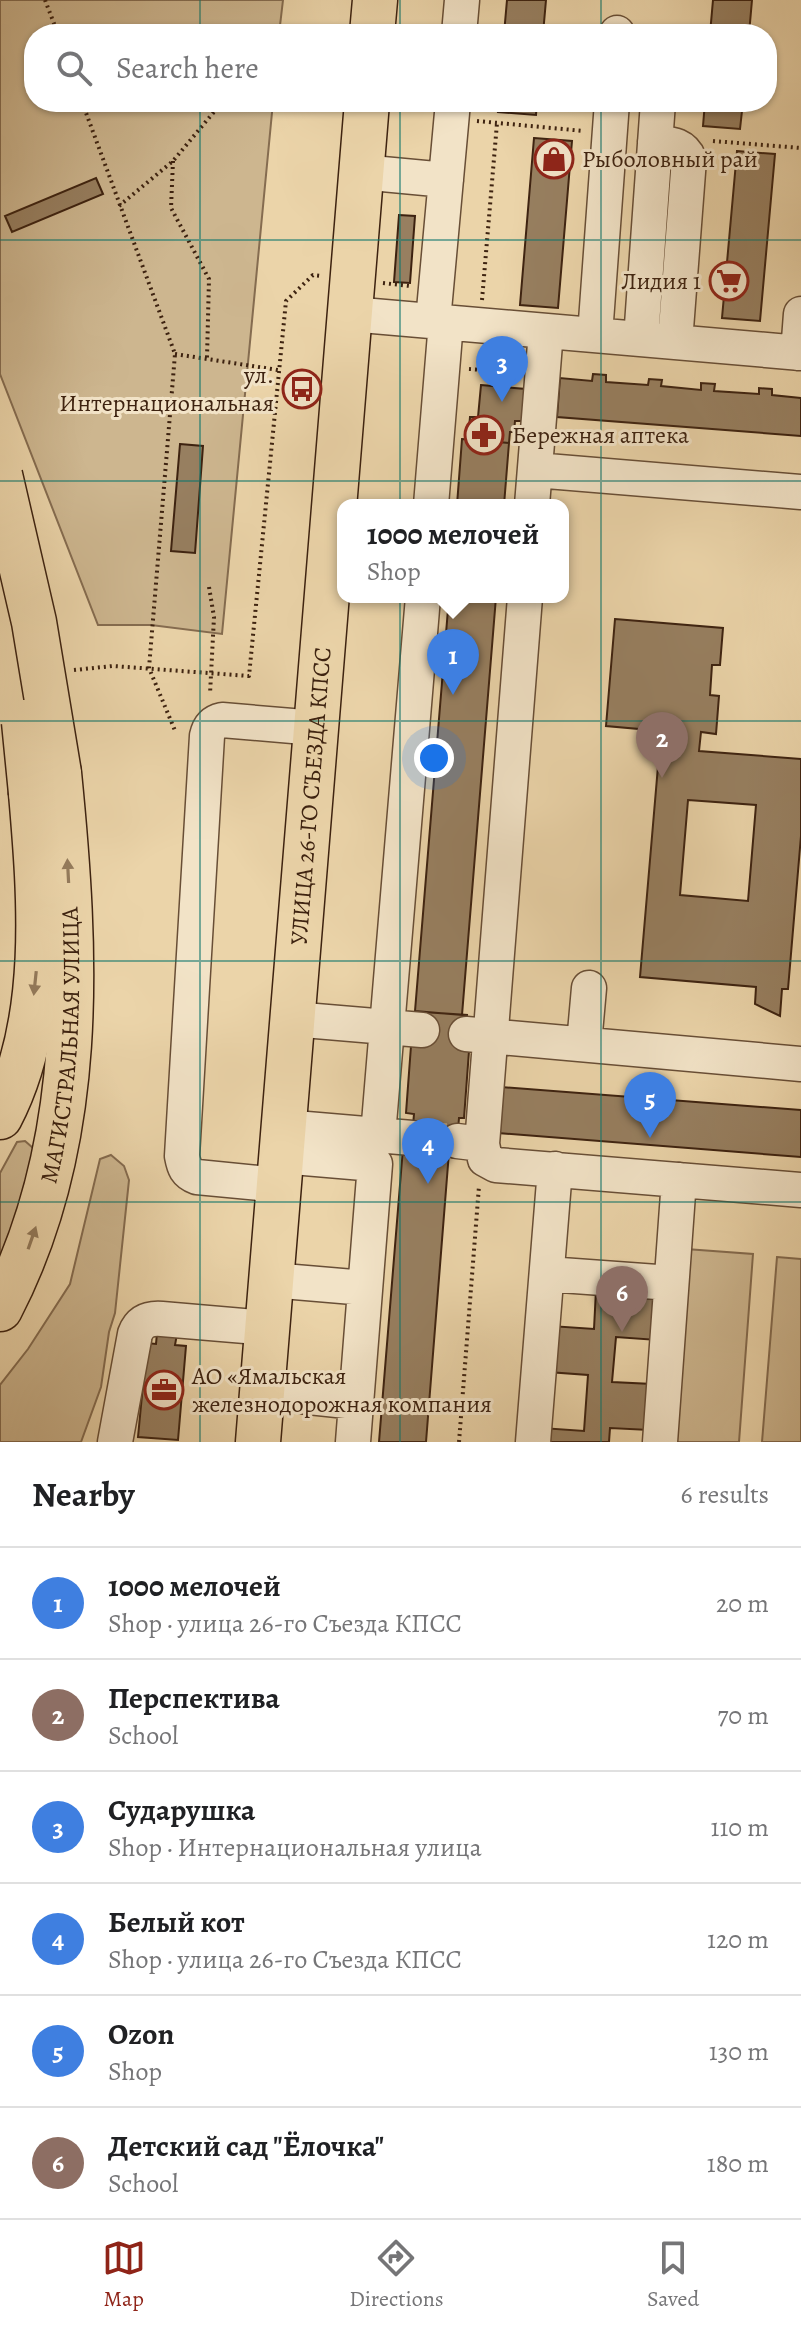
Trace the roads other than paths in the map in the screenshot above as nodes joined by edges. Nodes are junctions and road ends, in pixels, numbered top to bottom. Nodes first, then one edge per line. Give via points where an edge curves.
1 (375, 0) edge
2 (462, 0) edge
3 (373, 24) edge
4 (460, 24) edge
5 (366, 112) edge
6 (452, 112) edge
7 (657, 112) edge
8 (611, 117) edge
9 (655, 142) junction
10 (361, 172) junction
11 (446, 180) junction
12 (350, 314) junction
13 (801, 314) edge
14 (439, 322) junction
15 (546, 331) junction
16 (595, 335) junction
17 (641, 339) junction
18 (675, 342) junction
19 (800, 353) edge
20 (535, 470) junction
21 (0, 475) edge
22 (801, 492) edge
23 (431, 499) edge
24 (533, 499) edge
25 (0, 586) edge
26 (422, 603) edge
27 (524, 603) edge
28 (316, 728) junction
29 (45, 783) junction
30 (589, 988) dead end
31 (292, 1019) junction
32 (387, 1027) junction
33 (422, 1030) dead end
34 (478, 1035) junction
35 (584, 1044) junction
36 (801, 1064) edge
37 (0, 1117) edge
38 (378, 1135) junction
39 (412, 1138) tunnel mouth
40 (281, 1156) junction
41 (555, 1169) junction
42 (679, 1180) junction
43 (801, 1190) edge
44 (547, 1274) junction
45 (271, 1280) junction
46 (671, 1283) junction
47 (365, 1288) junction
48 (0, 1309) edge
49 (267, 1328) junction
50 (262, 1392) junction
51 (356, 1402) junction
52 (115, 1442) edge
53 (258, 1442) edge
54 (353, 1442) edge
55 (533, 1442) edge
56 (660, 1442) edge

1 - 3 main road
2 - 4 street
5 - 10 main road, УЛИЦА 26-ГО СЪЕЗДА КПСС
6 - 11 street
7 - 9 street
8 - 16 street
9 - 17 street
9 - 18 street via 678,145 689,159
10 - 11 street
10 - 12 main road, УЛИЦА 26-ГО СЪЕЗДА КПСС
11 - 14 street
12 - 14 street
12 - 28 main road, УЛИЦА 26-ГО СЪЕЗДА КПСС
13 - 19 street
14 - 15 street
14 - 23 street via 442,367
15 - 16 street
15 - 20 street
16 - 17 street
17 - 18 street
18 - 19 street
20 - 22 street
20 - 24 street
21 - 29 main road, bridge via 34,622
25 - 29 main road, bridge
26 - 32 street
27 - 34 street
28 - 31 main road, УЛИЦА 26-ГО СЪЕЗДА КПСС
28 - 40 street via 222,720 192,734 183,1166 197,1177
29 -> 37 main road, МАГИСТРАЛЬНАЯ УЛИЦА via 35,981 20,1065
48 -> 29 main road, МАГИСТРАЛЬНАЯ УЛИЦА via 32,1240 48,1188 67,1077 72,942
30 - 35 street
31 - 32 street
31 - 40 main road, УЛИЦА 26-ГО СЪЕЗДА КПСС
32 - 33 street
32 - 38 street
34 - 35 street
34 - 41 street via 470,1142 491,1163
35 - 36 street
38 - 39 street
38 - 40 street
40 - 45 main road, УЛИЦА 26-ГО СЪЕЗДА КПСС
40 - 47 street via 375,1164
41 - 42 street
41 - 44 street
42 - 43 street
42 - 46 street
44 - 46 street
44 - 55 street
45 - 47 street
45 - 49 main road, УЛИЦА 26-ГО СЪЕЗДА КПСС
46 - 56 street
47 - 51 street
49 - 50 main road, УЛИЦА 26-ГО СЪЕЗДА КПСС
49 - 52 street via 162,1319 138,1326
50 - 51 street
50 - 53 main road, УЛИЦА 26-ГО СЪЕЗДА КПСС
51 - 54 street

